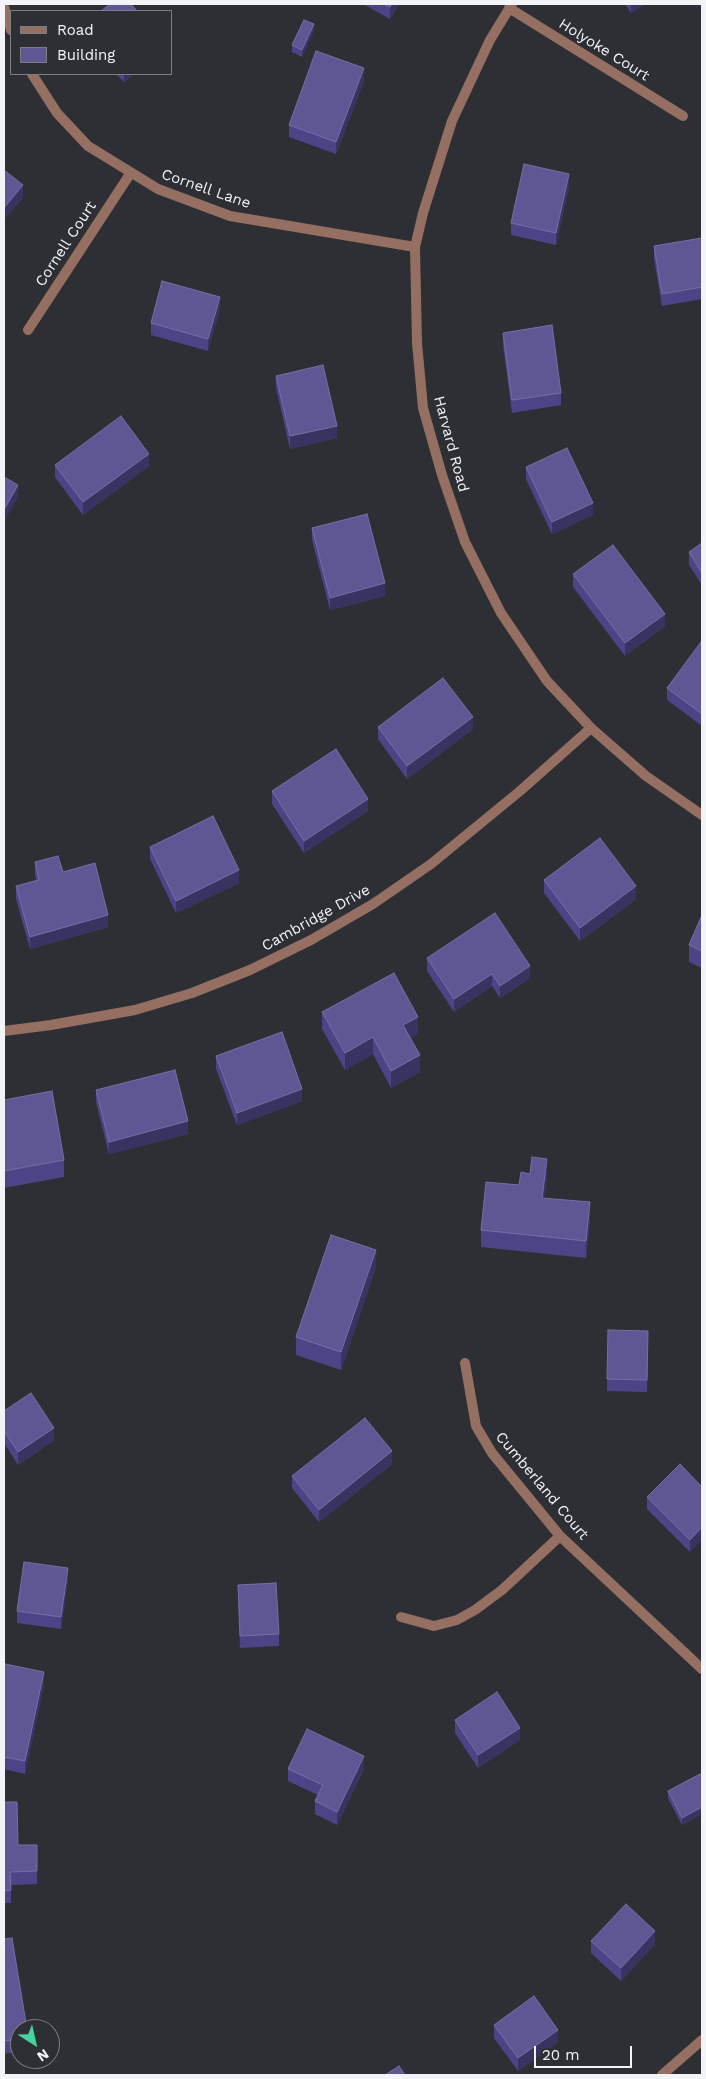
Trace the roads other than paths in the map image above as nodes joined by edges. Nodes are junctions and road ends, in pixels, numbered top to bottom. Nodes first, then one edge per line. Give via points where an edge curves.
1 (511, 6) edge
2 (4, 7) edge
3 (10, 27) edge
4 (33, 75) edge
5 (683, 116) dead end
6 (130, 174) junction
7 (416, 247) junction
8 (28, 330) dead end
9 (591, 728) junction
10 (702, 815) edge
11 (4, 1031) edge
12 (466, 1363) dead end
13 (560, 1536) junction
14 (401, 1617) dead end
15 (702, 1669) edge
16 (702, 2040) edge
17 (662, 2075) edge

1 - 5 street, Holyoke Court
1 - 7 street, Harvard Road via 490,40 452,122 423,213
2 - 3 street
4 - 6 street, Cornell Lane via 57,113 88,146
6 - 7 street, Cornell Lane via 158,189 230,216
6 - 8 street, Cornell Court
7 - 9 street, Harvard Road via 417,343 423,408 465,542 501,613 547,681
9 - 10 street, Harvard Road via 646,776
9 - 11 street, Cambridge Drive via 431,864 373,904 311,940 250,970 192,993 135,1010
12 - 13 street, Cumberland Court via 473,1415 480,1435
13 - 14 street via 502,1590 457,1620 434,1626
13 - 15 street, Cumberland Court
16 - 17 street

